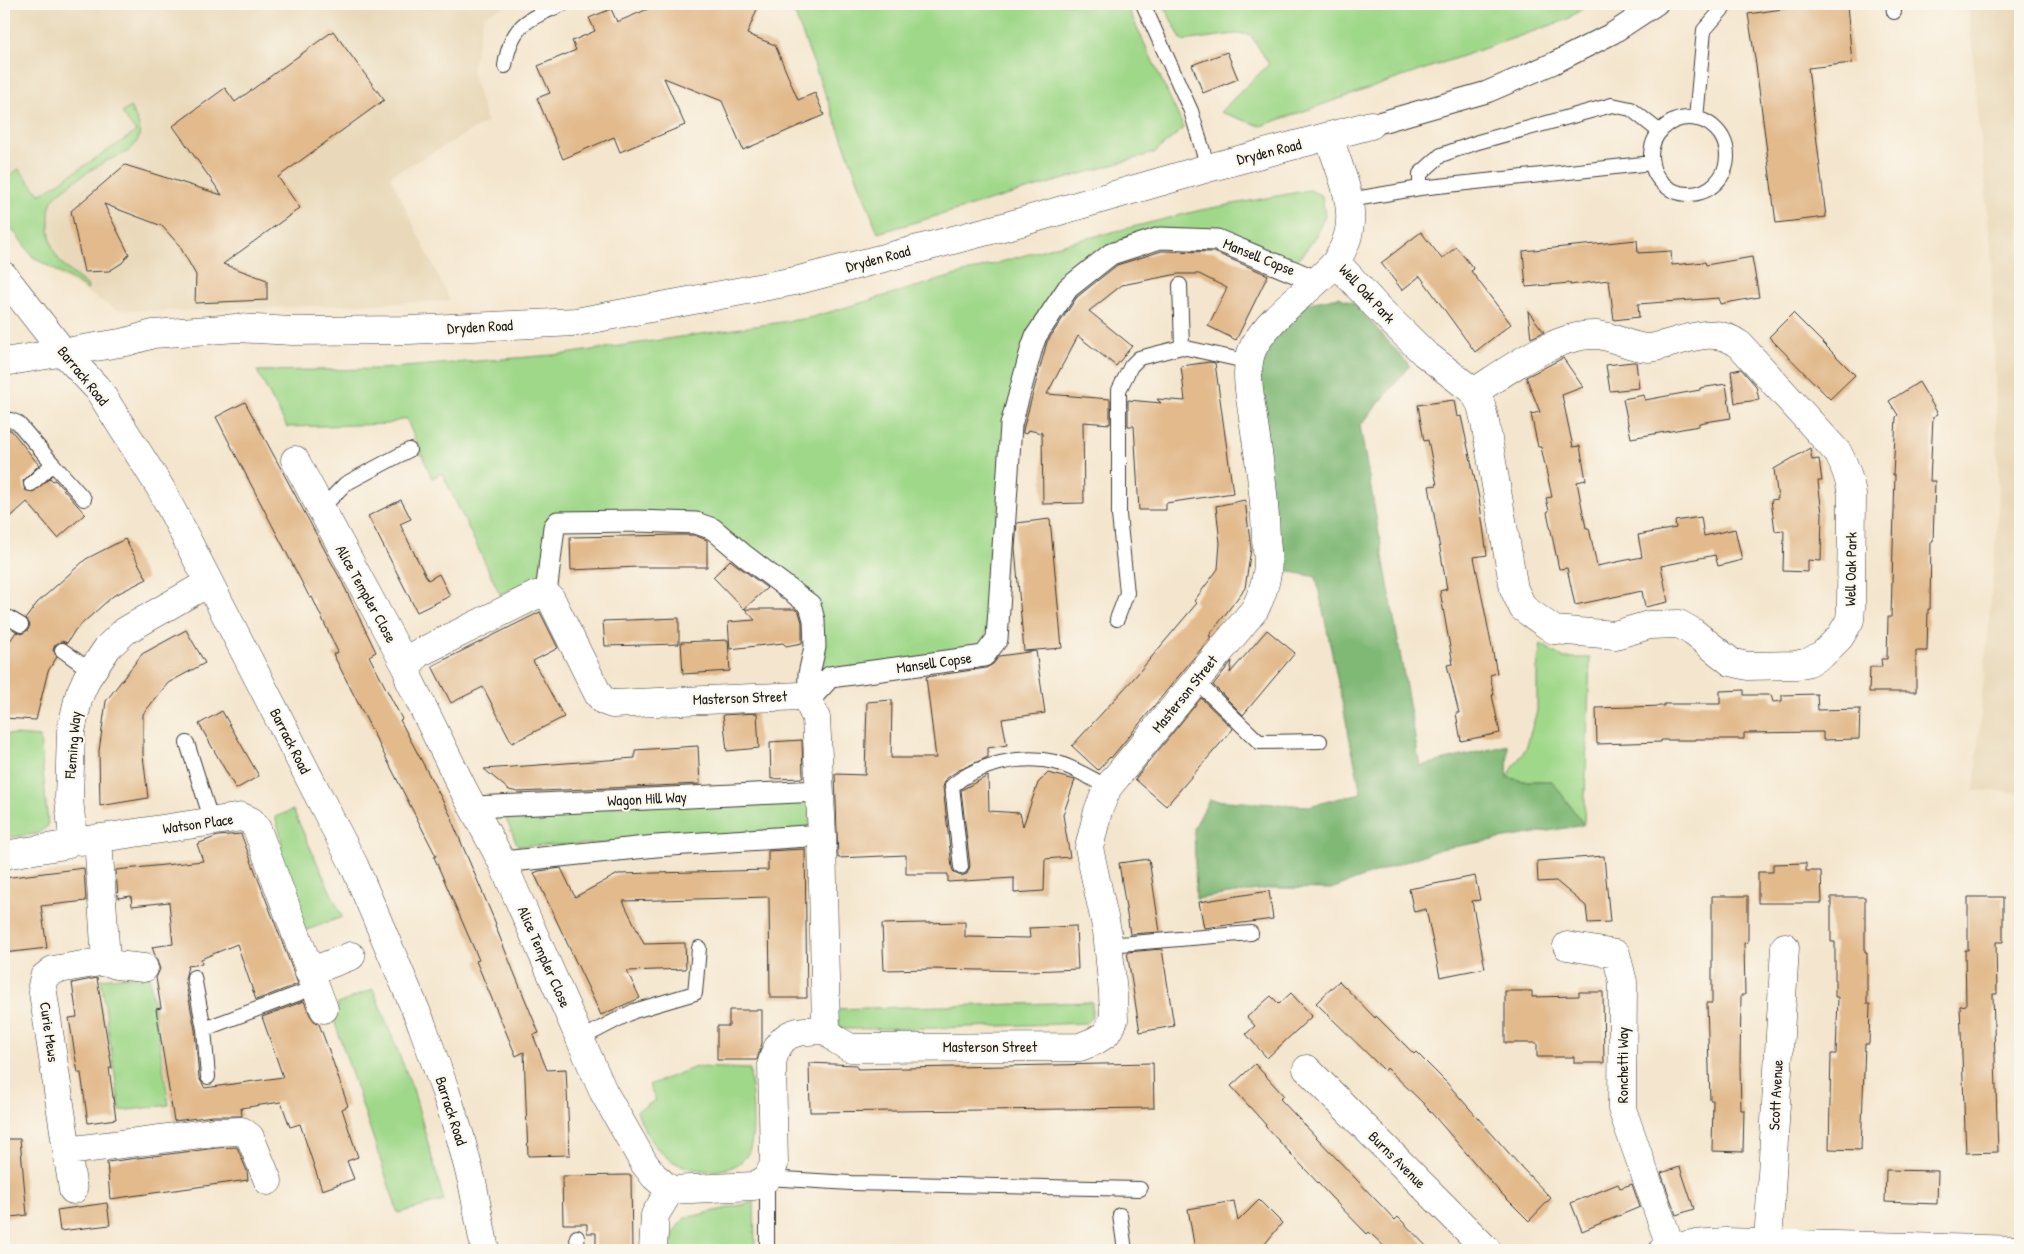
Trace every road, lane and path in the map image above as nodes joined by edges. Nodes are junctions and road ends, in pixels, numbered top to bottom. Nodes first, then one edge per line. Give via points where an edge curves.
1 (563, 4) edge
2 (1143, 4) edge
3 (1657, 4) edge
4 (1727, 4) edge
5 (506, 66) dead end
6 (1696, 119) junction
7 (1371, 125) joint
8 (1660, 132) junction
9 (1329, 137) junction
10 (1652, 163) junction
11 (1208, 168) junction
12 (1420, 188) junction
13 (1349, 200) junction
14 (1336, 262) junction
15 (4, 276) edge
16 (1316, 281) junction
17 (1180, 285) dead end
18 (1182, 347) junction
19 (64, 353) junction
20 (4, 362) edge
21 (1250, 362) junction
22 (1474, 392) junction
23 (4, 421) edge
24 (409, 450) dead end
25 (295, 460) dead end
26 (53, 464) junction
27 (31, 484) dead end
28 (84, 499) dead end
29 (321, 509) junction
30 (208, 583) junction
31 (546, 594) junction
32 (4, 615) edge
33 (1117, 618) dead end
34 (21, 625) dead end
35 (62, 650) dead end
36 (94, 667) junction
37 (407, 668) junction
38 (1196, 681) junction
39 (808, 701) junction
40 (1320, 742) dead end
41 (187, 743) dead end
42 (1108, 787) junction
43 (819, 791) junction
44 (475, 808) junction
45 (212, 822) junction
46 (822, 835) junction
47 (85, 838) junction
48 (4, 855) edge
49 (502, 862) junction
50 (961, 867) dead end
51 (1251, 934) dead end
52 (1108, 945) junction
53 (1567, 946) dead end
54 (1785, 946) dead end
55 (699, 948) dead end
56 (351, 956) dead end
57 (106, 960) junction
58 (144, 968) dead end
59 (194, 977) dead end
60 (317, 989) junction
61 (204, 1029) junction
62 (826, 1030) junction
63 (580, 1038) junction
64 (1307, 1069) dead end
65 (208, 1077) dead end
66 (66, 1151) junction
67 (767, 1178) junction
68 (268, 1181) dead end
69 (1140, 1189) dead end
70 (73, 1190) dead end
71 (670, 1190) junction
72 (1120, 1215) dead end
73 (1768, 1244) junction
74 (1667, 1249) edge
75 (485, 1250) edge
76 (653, 1250) edge
77 (767, 1250) edge
78 (1125, 1250) edge
79 (1487, 1250) edge
80 (2020, 1250) edge

1 - 5 lane via 536,16 516,30 508,48
2 - 11 lane via 1191,111
3 - 7 street, Dryden Road via 1613,33 1487,92
4 - 6 lane via 1704,30
6 - 8 lane via 1676,120
6 - 10 lane via 1712,126 1726,148 1727,162 1714,185 1703,192 1676,192 1664,186
7 - 9 street, Dryden Road
8 - 10 lane via 1651,152
8 - 12 lane via 1631,109 1612,105 1440,155 1420,174
9 - 11 street, Dryden Road
9 - 13 street, Well Oak Park
10 - 12 lane
11 - 19 street, Dryden Road via 1007,226 795,281 576,322 409,330 228,329 153,334
12 - 13 lane
13 - 14 street, Well Oak Park via 1346,243
14 - 16 street, Masterson Street
14 - 22 street, Well Oak Park via 1424,353
15 - 19 street, Barrack Road
16 - 21 street, Masterson Street via 1279,313 1254,348
16 - 39 street, Mansell Copse via 1217,240 1160,238 1110,254 1068,288 1036,336 1011,425 997,639 984,656 830,677
17 - 18 lane
18 - 21 lane
18 - 33 lane via 1140,358 1130,366 1119,390 1120,515 1128,593
19 - 20 street, Dryden Road
19 - 30 street, Barrack Road via 98,390 161,490
21 - 38 street, Masterson Street via 1249,385 1263,493 1268,571 1255,609
22 - 22 street, Well Oak Park via 1485,422 1514,589 1524,608 1538,620 1554,630 1615,635 1649,625 1678,624 1731,662 1747,666 1809,662 1824,654 1840,638 1850,620 1852,606 1852,495 1844,464 1838,453 1732,339 1710,334 1649,348 1598,335 1577,336 1554,344
23 - 26 lane via 18,423
24 - 29 lane via 345,484
25 - 29 street, Alice Templer Close
26 - 27 lane
26 - 28 lane
29 - 37 street, Alice Templer Close
30 - 36 street, Fleming Way via 125,631
30 - 75 street, Barrack Road via 354,865 422,1024 460,1136
31 - 37 street via 536,595 417,654
31 - 39 street, Masterson Street via 604,701 612,704 791,696 801,696
31 - 39 street via 554,527 558,522 696,523 713,529 810,605 815,647
32 - 34 lane
35 - 36 lane via 80,663
36 - 47 street, Fleming Way via 79,696 71,731 69,799
37 - 44 street, Alice Templer Close via 462,787
38 - 40 lane via 1259,742
38 - 42 street, Masterson Street
39 - 43 street, Masterson Street via 816,718
41 - 45 lane
42 - 50 lane via 1057,763 1036,758 994,765 961,778 952,786
42 - 52 street, Masterson Street via 1088,848
43 - 44 street, Wagon Hill Way
43 - 46 street, Masterson Street
44 - 49 street, Alice Templer Close
45 - 47 street, Watson Place
45 - 60 street, Watson Place via 242,817 257,829
46 - 49 street via 656,846
46 - 62 street, Masterson Street
47 - 48 street via 65,845
47 - 57 street
49 - 63 street, Alice Templer Close
51 - 52 lane
52 - 62 street, Masterson Street via 1114,1020 1106,1034 1080,1047 850,1048
53 - 74 street, Ronchetti Way via 1616,954 1623,982 1622,1109
54 - 73 street, Scott Avenue
55 - 63 lane via 695,993 634,1011
56 - 60 street
57 - 58 street, Curie Mews via 116,966
57 - 66 street, Curie Mews via 53,970 44,977 42,986
59 - 61 lane
60 - 61 lane
61 - 65 lane
62 - 67 street via 797,1031 781,1040 775,1051 772,1062 774,1165
63 - 71 street, Alice Templer Close via 603,1091 644,1163
64 - 79 street, Burns Avenue
66 - 68 street via 242,1131 250,1137
66 - 70 street, Curie Mews
67 - 69 lane via 851,1183
67 - 71 street via 754,1186
67 - 77 lane
71 - 76 street via 655,1215
72 - 78 lane
73 - 74 street via 1726,1242
73 - 80 street

